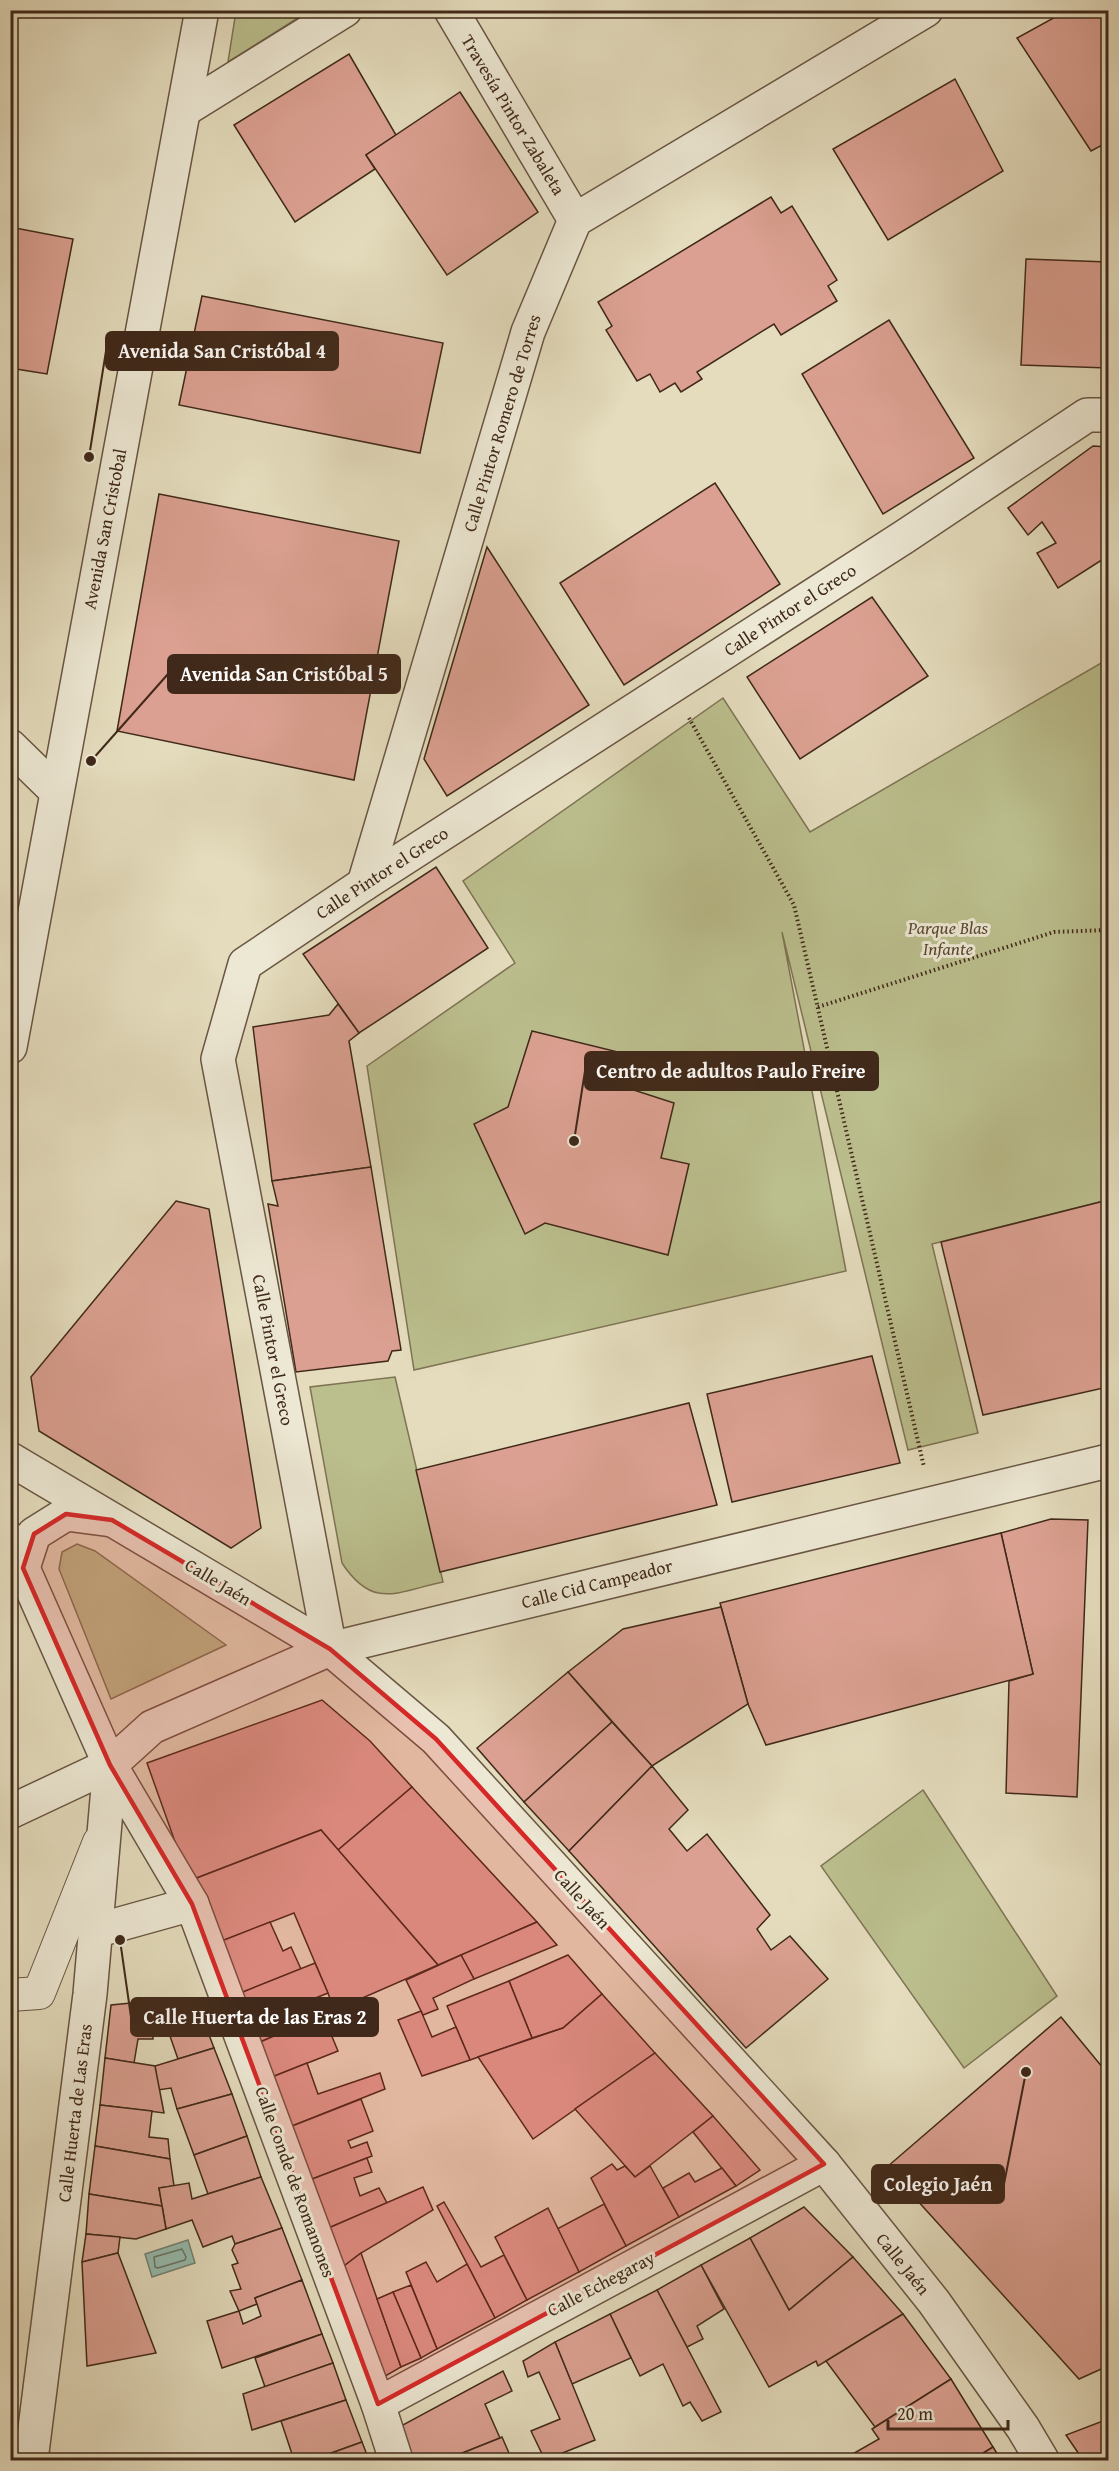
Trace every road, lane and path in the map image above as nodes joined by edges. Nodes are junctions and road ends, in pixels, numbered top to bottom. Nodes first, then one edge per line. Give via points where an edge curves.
1 (202, 10) edge
2 (345, 10) edge
3 (451, 10) edge
4 (926, 10) edge
5 (184, 110) junction
6 (575, 220) junction
7 (1108, 415) edge
8 (671, 687) junction
9 (10, 746) edge
10 (56, 791) junction
11 (364, 884) junction
12 (1108, 930) edge
13 (818, 1006) junction
14 (10, 1047) edge
15 (10, 1459) edge
16 (1108, 1461) edge
17 (930, 1504) junction
18 (112, 1520) junction
19 (17, 1554) edge
20 (330, 1649) junction
21 (110, 1765) junction
22 (10, 1812) edge
23 (104, 1829) junction
24 (192, 1904) junction
25 (95, 1931) junction
26 (10, 1995) edge
27 (824, 2164) junction
28 (378, 2404) junction
29 (31, 2460) edge
30 (396, 2460) edge
31 (1042, 2460) edge

1 - 5 street, Avenida San Cristobal
2 - 5 street
3 - 6 street, Travesía Pintor Zabaleta
4 - 6 street
5 - 10 street, Avenida San Cristobal
6 - 11 street, Calle Pintor Romero de Torres via 528,332
7 - 8 street, Calle Pintor el Greco via 1087,415
8 - 11 street, Calle Pintor el Greco
8 - 13 path via 794,905
9 - 10 street
10 - 14 street, Avenida San Cristobal
11 - 20 street, Calle Pintor el Greco via 245,964 218,1059
12 - 13 path via 1054,932
13 - 17 path
15 - 18 street, Calle Jaén
16 - 17 street, Calle Cid Campeador
17 - 20 street, Calle Cid Campeador
18 - 19 street via 66,1514 34,1534
18 - 20 street, Calle Jaén
19 - 21 street, Calle Huerta de Las Eras
20 - 21 street, Calle Cid Campeador via 152,1727
20 - 27 street, Calle Jaén via 436,1739
21 - 22 street
21 - 23 street, Calle Huerta de Las Eras
21 - 24 street, Calle Conde de Romanones
23 - 25 street, Calle Huerta de Las Eras
23 - 26 street via 39,1993
24 - 25 street
24 - 28 street, Calle Conde de Romanones
25 - 29 street, Calle Huerta de Las Eras
27 - 28 street, Calle Echegaray
27 - 31 street, Calle Jaén via 934,2302
28 - 30 street, Calle Conde de Romanones

